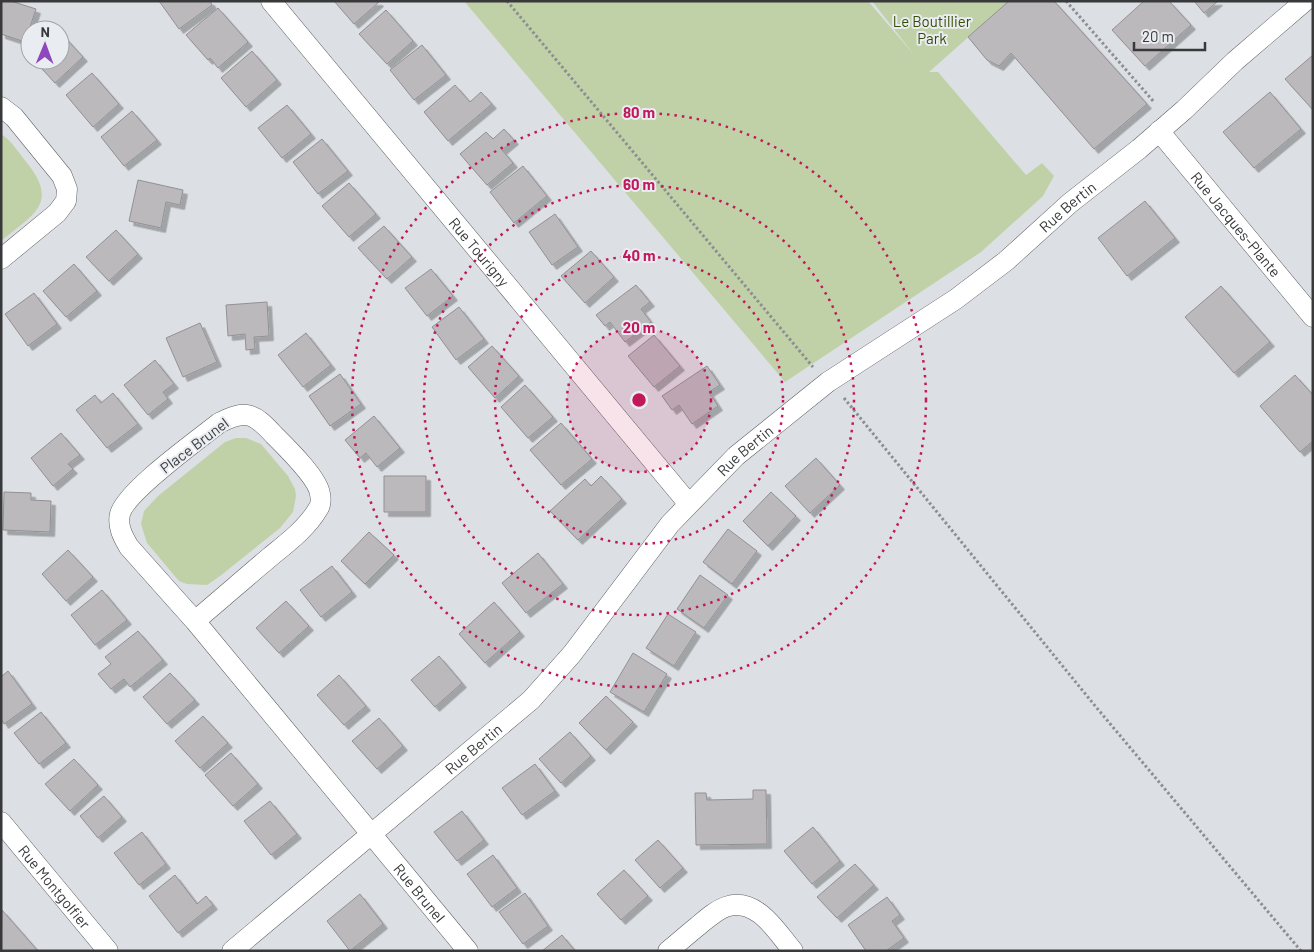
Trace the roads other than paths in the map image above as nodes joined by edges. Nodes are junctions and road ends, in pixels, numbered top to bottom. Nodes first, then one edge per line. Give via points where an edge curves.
1 (271, 1) edge
2 (1305, 1) edge
3 (1, 108) edge
4 (1160, 131) junction
5 (1, 259) edge
6 (1313, 316) edge
7 (688, 503) junction
8 (195, 621) junction
9 (1, 822) edge
10 (370, 834) junction
11 (108, 951) edge
12 (232, 951) edge
13 (468, 951) edge
14 (668, 951) edge
15 (793, 951) edge

1 - 7 street, Rue Tourigny
2 - 4 street, Rue Bertin
3 - 5 street via 14,117 62,176 67,189 66,201 57,213
4 - 6 street, Rue Jacques-Plante
4 - 7 street, Rue Bertin via 974,286 828,382 790,411 736,456
7 - 10 street, Rue Bertin via 556,674 531,700
8 - 8 street, Place Brunel via 286,543 320,507 320,492 305,468 267,427 246,414 232,416 219,423 137,489 120,513 122,536
8 - 10 street, Place Brunel
9 - 11 street, Rue Montgolfier
10 - 12 street, Rue Bertin
10 - 13 street, Rue Brunel
14 - 15 street via 715,912 734,905 760,913

